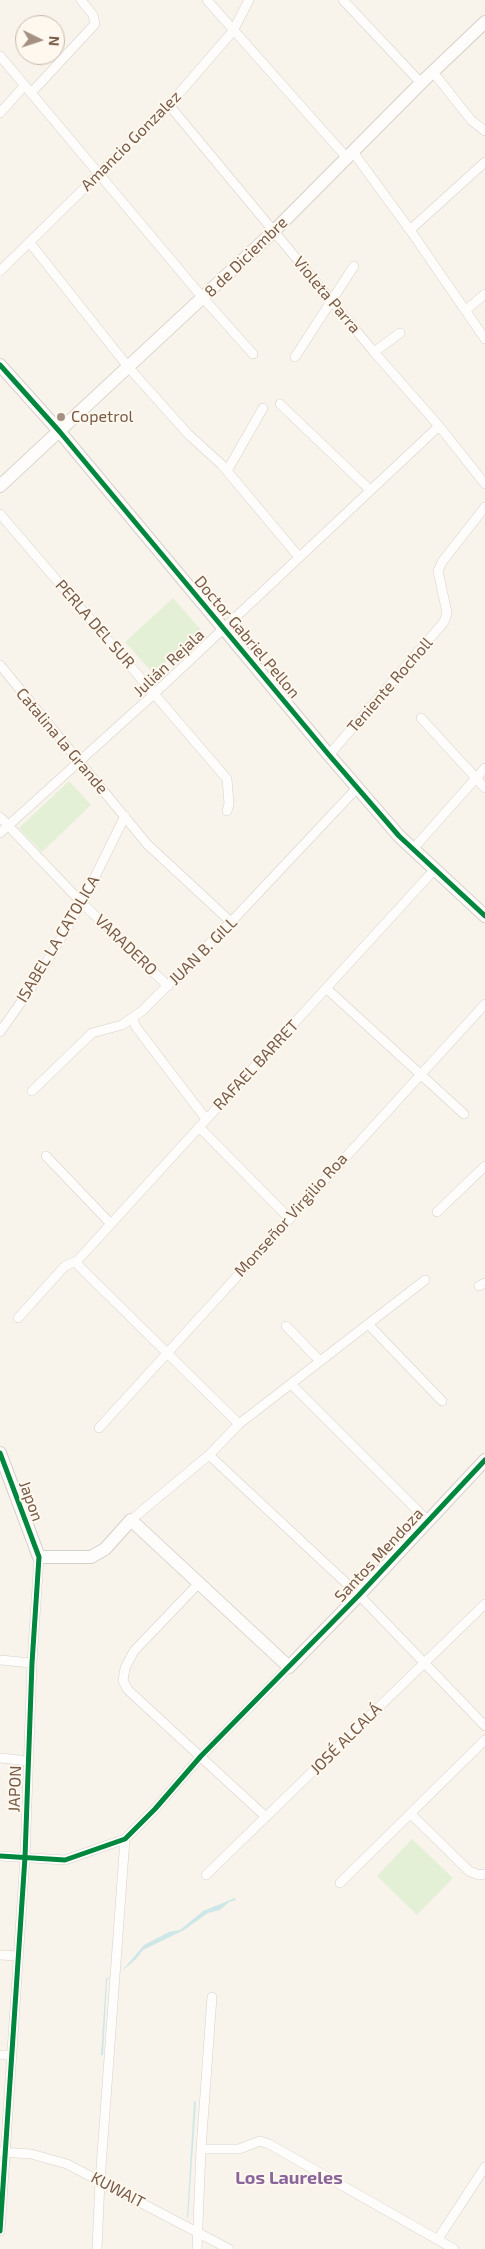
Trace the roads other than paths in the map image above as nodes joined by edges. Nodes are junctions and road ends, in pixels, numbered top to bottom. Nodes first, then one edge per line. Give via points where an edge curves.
1 (81, 0) edge
2 (207, 0) edge
3 (249, 0) edge
4 (343, 0) edge
5 (485, 22) edge
6 (233, 31) junction
7 (0, 56) edge
8 (433, 72) junction
9 (421, 83) junction
10 (24, 85) junction
11 (31, 93) junction
12 (169, 105) junction
13 (0, 113) edge
14 (485, 131) edge
15 (350, 155) junction
16 (485, 162) edge
17 (98, 173) junction
18 (410, 230) junction
19 (274, 232) junction
20 (30, 243) junction
21 (354, 266) dead end
22 (0, 271) edge
23 (485, 294) edge
24 (203, 298) junction
25 (331, 300) junction
26 (466, 310) junction
27 (400, 333) dead end
28 (485, 339) edge
29 (374, 352) junction
30 (253, 354) dead end
31 (294, 357) dead end
32 (0, 365) edge
33 (129, 368) junction
34 (280, 404) dead end
35 (264, 408) dead end
36 (439, 426) junction
37 (60, 432) junction
38 (226, 471) junction
39 (485, 484) edge
40 (0, 486) edge
41 (370, 490) junction
42 (485, 507) edge
43 (0, 514) edge
44 (298, 557) junction
45 (224, 629) junction
46 (0, 665) edge
47 (155, 693) junction
48 (421, 718) dead end
49 (329, 755) junction
50 (79, 762) junction
51 (485, 768) edge
52 (475, 778) junction
53 (357, 788) junction
54 (485, 788) edge
55 (226, 811) dead end
56 (125, 816) junction
57 (0, 817) edge
58 (8, 826) junction
59 (0, 833) edge
60 (413, 849) junction
61 (435, 869) junction
62 (82, 904) junction
63 (485, 916) edge
64 (231, 922) junction
65 (168, 986) junction
66 (327, 989) junction
67 (485, 1004) edge
68 (132, 1018) junction
69 (0, 1032) edge
70 (419, 1074) junction
71 (32, 1090) dead end
72 (464, 1114) dead end
73 (206, 1119) junction
74 (198, 1127) junction
75 (46, 1156) dead end
76 (485, 1166) edge
77 (437, 1212) dead end
78 (289, 1218) junction
79 (111, 1224) junction
80 (77, 1261) junction
81 (426, 1280) dead end
82 (18, 1318) dead end
83 (368, 1324) junction
84 (286, 1326) dead end
85 (167, 1351) junction
86 (320, 1361) junction
87 (291, 1384) junction
88 (442, 1400) dead end
89 (239, 1424) junction
90 (98, 1428) dead end
91 (209, 1455) junction
92 (0, 1456) edge
93 (485, 1460) edge
94 (131, 1520) junction
95 (428, 1522) junction
96 (39, 1558) junction
97 (199, 1583) junction
98 (359, 1595) junction
99 (485, 1604) edge
100 (0, 1660) edge
101 (425, 1662) junction
102 (32, 1663) junction
103 (289, 1667) junction
104 (485, 1726) edge
105 (485, 1740) edge
106 (201, 1756) junction
107 (0, 1758) edge
108 (29, 1760) junction
109 (411, 1814) junction
110 (266, 1817) junction
111 (125, 1839) junction
112 (0, 1856) edge
113 (25, 1857) junction
114 (485, 1874) edge
115 (206, 1875) dead end
116 (340, 1883) dead end
117 (0, 1955) edge
118 (18, 1956) junction
119 (212, 1997) dead end
120 (0, 2055) edge
121 (12, 2055) junction
122 (201, 2149) junction
123 (3, 2152) edge
124 (485, 2168) edge
125 (100, 2181) junction
126 (0, 2232) edge
127 (198, 2232) junction
128 (438, 2239) junction
129 (97, 2249) edge
130 (197, 2249) edge
131 (230, 2249) edge
132 (454, 2249) edge

1 - 11 street via 93,15 95,24
2 - 6 street
3 - 6 street, Amancio Gonzalez
4 - 9 street
5 - 8 street, 8 de Diciembre
6 - 12 street, Amancio Gonzalez
6 - 15 street
7 - 10 street
8 - 9 street, 8 de Diciembre
8 - 14 street via 471,120
9 - 15 street, 8 de Diciembre
10 - 11 street
10 - 13 street
11 - 17 street
12 - 17 street, Amancio Gonzalez
12 - 19 street, Violeta Parra
15 - 18 street
15 - 19 street, 8 de Diciembre
16 - 18 street
17 - 20 street, Amancio Gonzalez
17 - 24 street
18 - 26 street
19 - 24 street, 8 de Diciembre
19 - 25 street, Violeta Parra
20 - 22 street, Amancio Gonzalez
20 - 33 street
21 - 25 street
23 - 26 street
24 - 30 street
24 - 33 street, 8 de Diciembre
25 - 29 street, Violeta Parra
25 - 31 street
26 - 28 street
27 - 29 street
29 - 36 street, Violeta Parra
32 - 37 street, Doctor Gabriel Pellon
33 - 37 street, 8 de Diciembre
33 - 38 street
34 - 41 street
35 - 38 street
36 - 39 street, Violeta Parra
36 - 41 street, Julián Rejala
37 - 40 street, 8 de Diciembre
37 - 45 street, Doctor Gabriel Pellon
38 - 44 street
41 - 44 street, Julián Rejala
42 - 49 street, Teniente Rocholl via 438,571 448,613 444,622
43 - 47 street, PERLA DEL SUR
44 - 45 street, Julián Rejala
45 - 47 street, Julián Rejala
45 - 49 street, Doctor Gabriel Pellon
46 - 50 street, Catalina la Grande
47 - 50 street, Julián Rejala
47 - 55 street, PERLA DEL SUR via 227,779 229,804
48 - 52 street
49 - 53 street, Doctor Gabriel Pellon
50 - 56 street, Catalina la Grande
50 - 58 street, Julián Rejala
51 - 52 street
52 - 54 street
52 - 60 street
53 - 60 street, Doctor Gabriel Pellon
53 - 64 street, JUAN B. GILL
56 - 62 street, ISABEL LA CATOLICA
56 - 64 street, Catalina la Grande via 159,856
57 - 58 street, VARADERO
58 - 59 street, Julián Rejala
58 - 62 street, VARADERO
60 - 61 street, Doctor Gabriel Pellon
61 - 63 street, Doctor Gabriel Pellon
61 - 66 street, RAFAEL BARRET
62 - 65 street, VARADERO
62 - 69 street, ISABEL LA CATOLICA
64 - 65 street, JUAN B. GILL
65 - 68 street, JUAN B. GILL
66 - 70 street
66 - 73 street, RAFAEL BARRET
67 - 70 street, Monseñor Virgilio Roa
68 - 71 street, JUAN B. GILL via 122,1025 92,1033
68 - 73 street
70 - 72 street
70 - 78 street, Monseñor Virgilio Roa
73 - 74 street, RAFAEL BARRET
74 - 78 street
74 - 79 street, RAFAEL BARRET
75 - 79 street
76 - 77 street
78 - 85 street, Monseñor Virgilio Roa
79 - 80 street, RAFAEL BARRET
80 - 82 street, RAFAEL BARRET via 65,1266
80 - 85 street
81 - 83 street
83 - 86 street
83 - 88 street
84 - 86 street
85 - 89 street
85 - 90 street, Monseñor Virgilio Roa
86 - 87 street
87 - 89 street
87 - 95 street
89 - 91 street
91 - 94 street
91 - 98 street
92 - 96 street, Japon
93 - 95 street, Santos Mendoza
94 - 96 street via 105,1549 91,1557
94 - 97 street
95 - 98 street, Santos Mendoza
96 - 102 street, JAPON
97 - 103 street
97 - 106 street via 134,1652 125,1668 123,1681 128,1690
98 - 101 street
98 - 103 street, Santos Mendoza
99 - 101 street, JOSÉ ALCALÁ
100 - 102 street
101 - 104 street
101 - 110 street, JOSÉ ALCALÁ
102 - 108 street, JAPON
103 - 106 street
105 - 109 street
106 - 110 street
106 - 111 street
107 - 108 street
108 - 113 street, JAPON
109 - 114 street via 469,1871
109 - 116 street
110 - 115 street, JOSÉ ALCALÁ
111 - 113 street via 65,1860
111 - 125 street
112 - 113 street
113 - 118 street, JAPON
117 - 118 street
118 - 121 street, JAPON
119 - 122 street
120 - 121 street
121 - 123 street, JAPON
122 - 127 street
122 - 128 street via 239,2149 260,2141 269,2144
123 - 125 street, KUWAIT via 55,2159
123 - 126 street, JAPON
124 - 128 street
125 - 127 street, KUWAIT
125 - 129 street
127 - 130 street
127 - 131 street, KUWAIT
128 - 132 street

